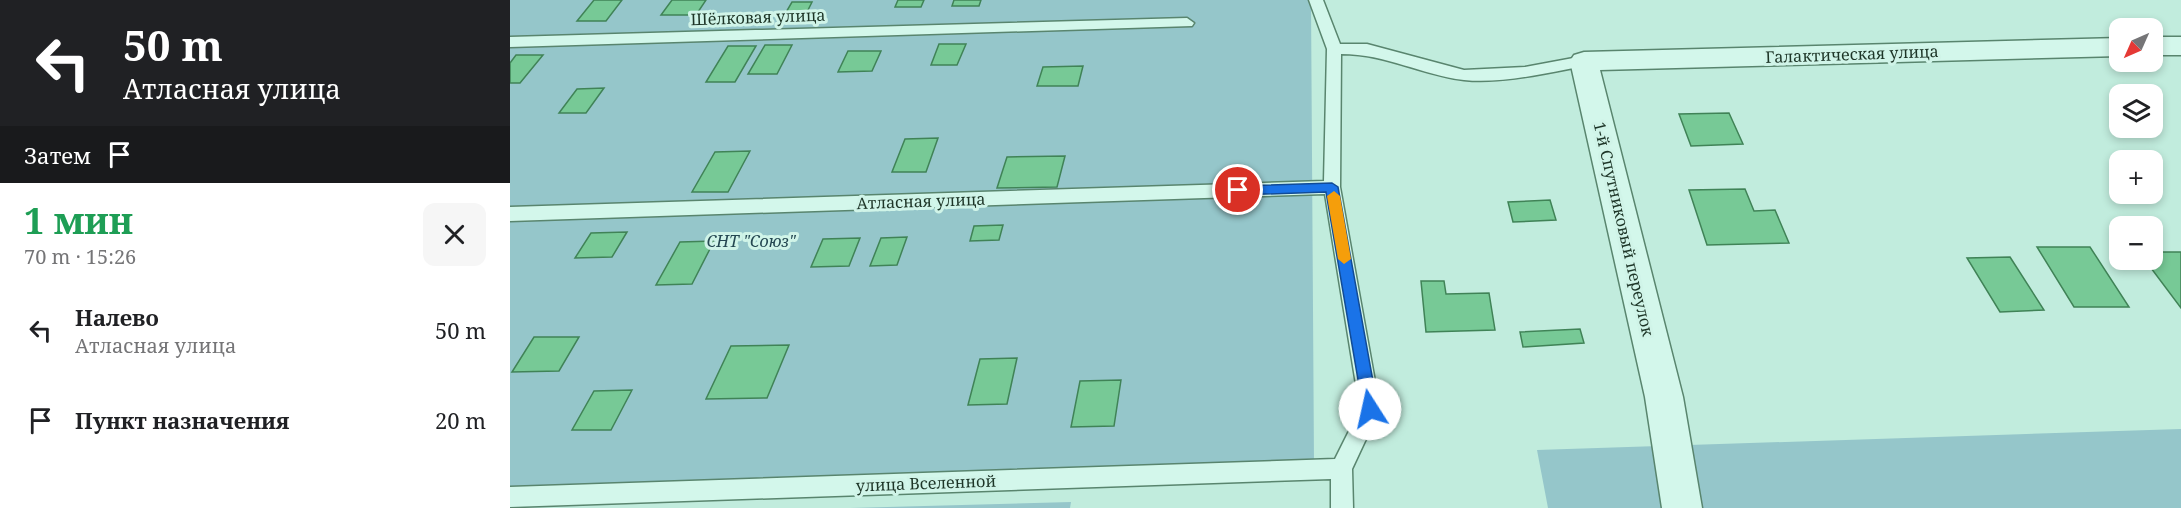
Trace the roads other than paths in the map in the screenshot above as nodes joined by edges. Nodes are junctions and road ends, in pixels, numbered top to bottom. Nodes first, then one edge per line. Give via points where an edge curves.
1 (1316, 0) edge
2 (1187, 22) dead end
3 (510, 42) edge
4 (2181, 45) edge
5 (2163, 46) edge
6 (2109, 47) edge
7 (1334, 49) junction
8 (1584, 61) junction
9 (1332, 187) junction
10 (510, 214) edge
11 (1341, 469) junction
12 (510, 497) edge
13 (1342, 508) edge
14 (1682, 508) edge

1 - 7 lane
2 - 3 lane, Шёлковая улица
4 - 5 street
6 - 8 street, Галактическая улица
7 - 8 lane via 1367,49 1464,75 1525,72
7 - 9 lane
8 - 14 street, 1-й Спутниковый переулок via 1664,397
9 - 10 lane, Атласная улица
9 - 11 lane via 1370,409
11 - 12 lane, улица Вселенной
11 - 13 lane

